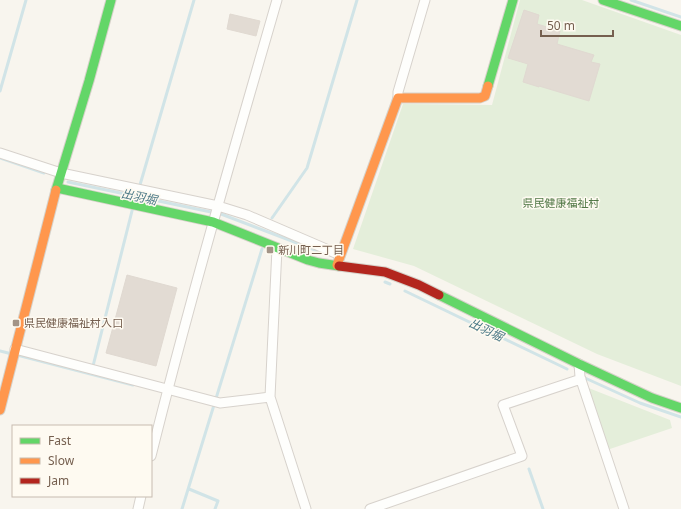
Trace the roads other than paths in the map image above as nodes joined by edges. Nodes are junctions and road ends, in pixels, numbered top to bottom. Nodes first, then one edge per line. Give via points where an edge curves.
1 (111, 0) edge
2 (277, 0) edge
3 (425, 0) edge
4 (514, 0) edge
5 (603, 0) edge
6 (636, 0) edge
7 (632, 10) junction
8 (681, 26) edge
9 (398, 98) junction
10 (0, 153) edge
11 (61, 173) junction
12 (57, 188) junction
13 (218, 206) junction
14 (213, 222) junction
15 (277, 248) junction
16 (340, 255) junction
17 (337, 265) junction
18 (16, 349) junction
19 (579, 364) junction
20 (581, 379) junction
21 (168, 390) junction
22 (270, 397) junction
23 (681, 408) edge
24 (0, 410) edge
25 (152, 452) edge
26 (141, 497) edge
27 (138, 509) edge
28 (306, 509) edge
29 (370, 509) edge
30 (624, 509) edge

1 - 11 street
2 - 13 street
3 - 9 street
4 - 9 street via 485,96
5 - 7 street
6 - 7 street
7 - 8 street
9 - 16 street
10 - 11 street
11 - 12 street
11 - 13 street
12 - 14 street
12 - 18 street
13 - 14 street
13 - 16 street via 247,215
14 - 15 street
14 - 21 street
15 - 17 street via 308,260
15 - 22 street
16 - 17 street
17 - 19 street via 386,272 419,285
18 - 21 street
18 - 24 street
19 - 20 street
19 - 23 street via 652,398
20 - 29 street via 504,405 522,456
20 - 30 street
21 - 22 street via 220,403
21 - 25 street
22 - 28 street
26 - 27 street

